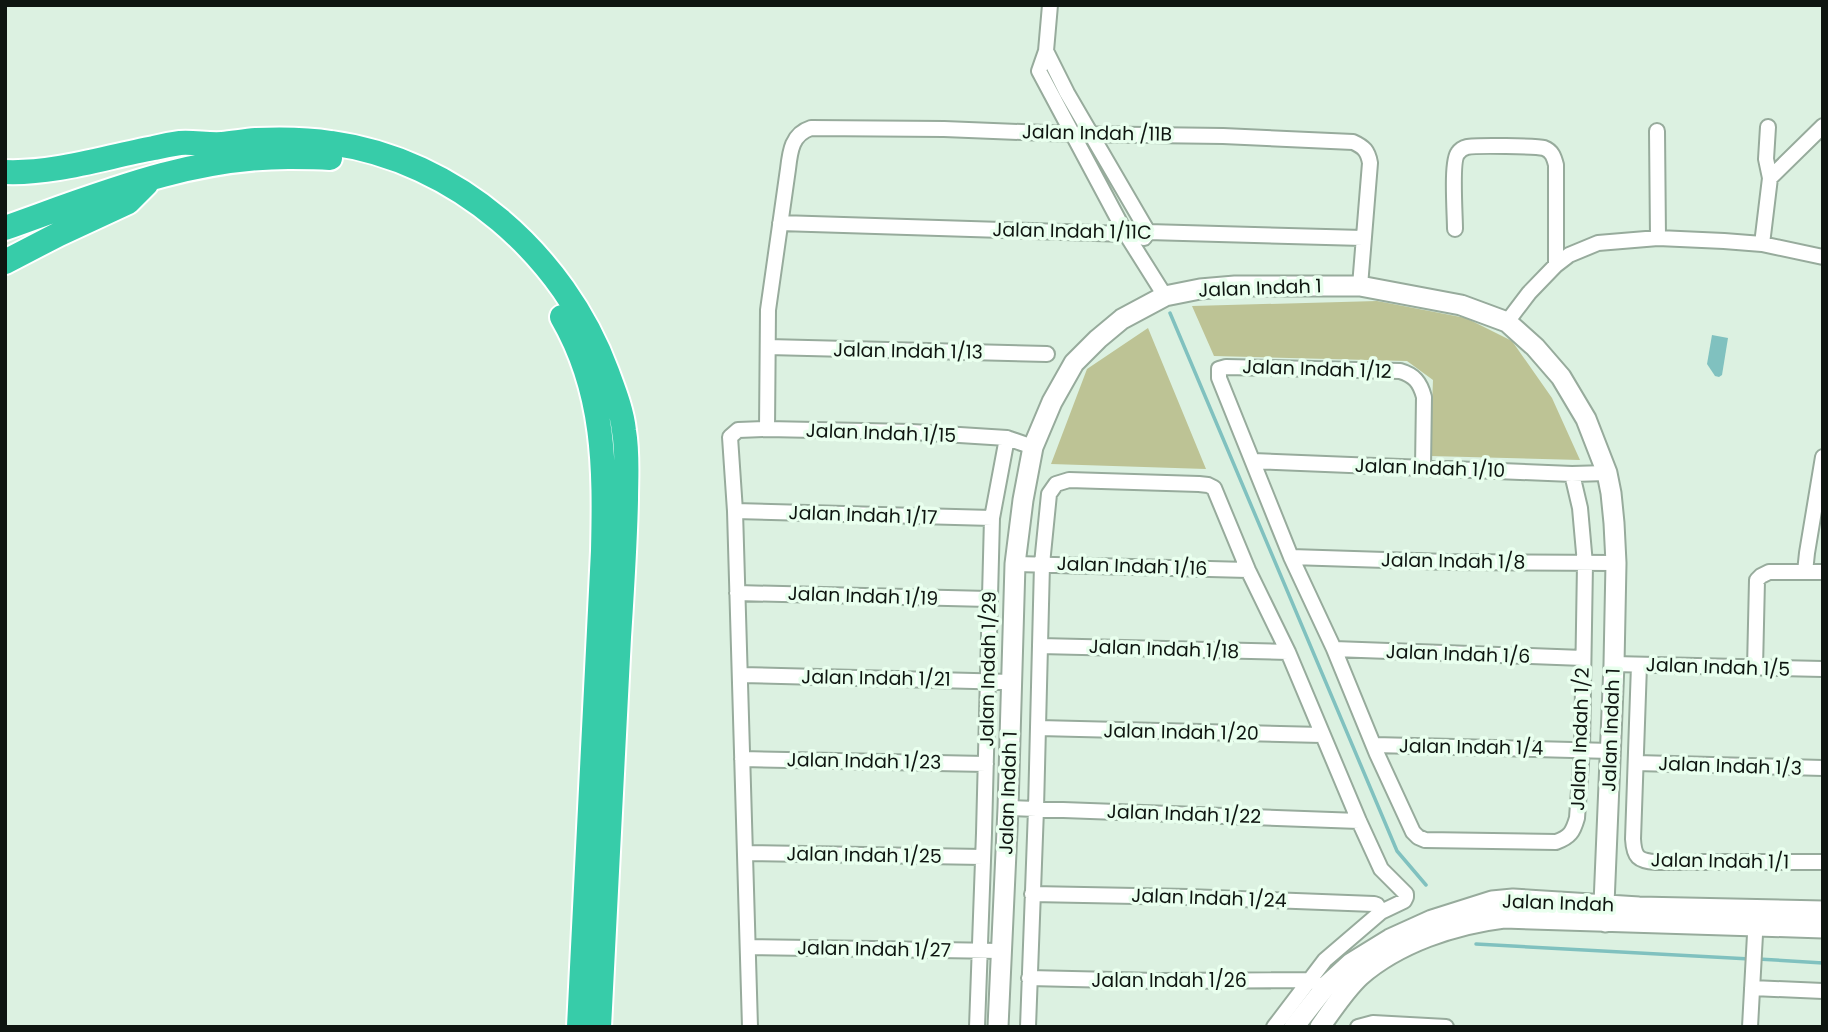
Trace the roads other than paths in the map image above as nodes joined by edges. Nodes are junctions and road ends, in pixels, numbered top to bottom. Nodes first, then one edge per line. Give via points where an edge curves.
1 (1049, 5) edge
2 (1046, 51) junction
3 (1823, 126) edge
4 (1768, 127) dead end
5 (1657, 131) dead end
6 (1071, 134) junction
7 (1092, 134) junction
8 (221, 144) junction
9 (5, 172) edge
10 (154, 176) junction
11 (1770, 178) junction
12 (5, 212) edge
13 (1556, 218) junction
14 (780, 223) junction
15 (5, 228) edge
16 (1455, 229) dead end
17 (1148, 232) junction
18 (1126, 234) junction
19 (1363, 238) junction
20 (1658, 238) junction
21 (1762, 244) junction
22 (1135, 249) junction
23 (1569, 255) junction
24 (1823, 257) edge
25 (5, 262) edge
26 (1556, 265) junction
27 (1360, 286) junction
28 (1165, 296) junction
29 (1507, 322) junction
30 (768, 348) junction
31 (1047, 354) dead end
32 (767, 429) junction
33 (1007, 438) junction
34 (1033, 447) junction
35 (1823, 457) edge
36 (1253, 461) junction
37 (1423, 467) junction
38 (1607, 473) junction
39 (1573, 474) junction
40 (735, 511) junction
41 (992, 518) junction
42 (1291, 557) junction
43 (1616, 563) junction
44 (1015, 564) junction
45 (1042, 564) junction
46 (1585, 564) junction
47 (1248, 569) junction
48 (1805, 572) junction
49 (1823, 572) edge
50 (737, 593) junction
51 (989, 600) junction
52 (1040, 646) junction
53 (1334, 649) junction
54 (1288, 652) junction
55 (1583, 658) junction
56 (1614, 664) junction
57 (1639, 665) junction
58 (1755, 668) junction
59 (1823, 669) edge
60 (740, 675) junction
61 (988, 681) junction
62 (1012, 682) junction
63 (1039, 728) junction
64 (1322, 735) junction
65 (1374, 745) junction
66 (1581, 749) junction
67 (1611, 751) junction
68 (742, 759) junction
69 (1636, 763) junction
70 (986, 764) junction
71 (1823, 768) edge
72 (1008, 808) junction
73 (1036, 809) junction
74 (1359, 821) junction
75 (745, 853) junction
76 (983, 857) junction
77 (1823, 862) edge
78 (1032, 894) junction
79 (1823, 911) edge
80 (1381, 912) junction
81 (1604, 913) junction
82 (1756, 918) junction
83 (1823, 928) edge
84 (748, 947) junction
85 (981, 951) junction
86 (1001, 951) junction
87 (1029, 978) junction
88 (1753, 981) junction
89 (1317, 983) junction
90 (1823, 991) edge
91 (1344, 995) junction
92 (579, 1027) edge
93 (599, 1027) edge
94 (750, 1027) edge
95 (977, 1027) edge
96 (998, 1027) edge
97 (1028, 1027) edge
98 (1274, 1027) edge
99 (1294, 1027) edge
100 (1320, 1027) edge
101 (1357, 1027) edge
102 (1446, 1027) edge
103 (1750, 1027) edge

1 - 2 street
2 - 6 street via 1038,71
2 - 7 street
3 - 11 street
4 - 11 street
5 - 20 street
6 - 7 street, Jalan Indah /11B
6 - 14 street, Jalan Indah /11B via 811,128 798,135 791,150
6 - 18 street
7 - 17 street
7 - 19 street, Jalan Indah /11B via 1237,136 1361,145 1370,163
8 - 9 highway via 181,143 54,169
8 - 12 highway
8 - 93 highway via 292,139 332,143 393,158 457,189 486,208 541,259 587,327 601,357 624,431 626,477
10 - 15 highway
10 - 25 highway via 128,202
10 - 92 highway via 271,156 350,161 409,179 440,195 509,247 549,295 575,339 592,385 605,487
11 - 21 street
13 - 16 street via 1556,165 1547,149 1468,147 1455,158
13 - 23 street
13 - 26 street
14 - 18 street, Jalan Indah 1/11C
14 - 30 street via 768,310
17 - 18 street, Jalan Indah 1/11C
17 - 19 street, Jalan Indah 1/11C
17 - 22 street
18 - 22 street
19 - 27 street
20 - 21 street
20 - 23 street via 1598,243
21 - 24 street
22 - 28 street
23 - 26 street
26 - 29 street
27 - 28 street, Jalan Indah 1 via 1235,286
27 - 29 street, Jalan Indah 1 via 1461,305
28 - 34 street, Jalan Indah 1 via 1122,319 1074,363
29 - 38 street, Jalan Indah 1 via 1561,376 1586,419
30 - 31 street, Jalan Indah 1/13
30 - 32 street
32 - 33 street, Jalan Indah 1/15
32 - 40 street, Jalan Indah 1/15 via 738,430 730,437
33 - 34 street, Jalan Indah 1/15
33 - 41 street, Jalan Indah 1/29
34 - 44 street, Jalan Indah 1
35 - 48 street
36 - 37 street, Jalan Indah 1/10
36 - 37 street, Jalan Indah 1/12 via 1219,369 1409,374 1422,386 1424,397
36 - 42 street
37 - 39 street, Jalan Indah 1/10
38 - 39 street, Jalan Indah 1/10
38 - 43 street, Jalan Indah 1
39 - 46 street, Jalan Indah 1/2
40 - 41 street, Jalan Indah 1/17
40 - 50 street
41 - 51 street, Jalan Indah 1/29
42 - 46 street, Jalan Indah 1/8
42 - 53 street
43 - 46 street, Jalan Indah 1/8
43 - 56 street, Jalan Indah 1
44 - 45 street, Jalan Indah 1/16
44 - 62 street, Jalan Indah 1
45 - 47 street, Jalan Indah 1/16
45 - 47 street via 1049,494 1056,484 1069,480 1208,485 1219,495
45 - 52 street
46 - 55 street, Jalan Indah 1/2
47 - 54 street
48 - 49 street
48 - 58 street via 1775,571 1757,580
50 - 51 street, Jalan Indah 1/19
50 - 60 street
51 - 61 street, Jalan Indah 1/29
52 - 54 street, Jalan Indah 1/18
52 - 63 street
53 - 55 street, Jalan Indah 1/6
53 - 65 street
54 - 64 street
55 - 66 street, Jalan Indah 1/2
56 - 57 street, Jalan Indah 1/5
56 - 67 street, Jalan Indah 1
57 - 58 street, Jalan Indah 1/5
57 - 69 street
58 - 59 street, Jalan Indah 1/5
60 - 61 street, Jalan Indah 1/21
60 - 68 street
61 - 62 street, Jalan Indah 1/21
61 - 70 street, Jalan Indah 1/29
62 - 72 street, Jalan Indah 1
63 - 64 street, Jalan Indah 1/20
63 - 73 street
64 - 74 street
65 - 66 street, Jalan Indah 1/4
65 - 66 street, Jalan Indah 1/2 via 1410,825 1425,840 1566,839 1577,818
66 - 67 street, Jalan Indah 1/4
67 - 81 street, Jalan Indah 1
68 - 70 street, Jalan Indah 1/23
68 - 75 street
69 - 71 street, Jalan Indah 1/3
69 - 77 street, Jalan Indah 1/1 via 1633,839 1637,856 1645,861
70 - 76 street, Jalan Indah 1/29
72 - 73 street, Jalan Indah 1/22
72 - 86 street, Jalan Indah 1
73 - 74 street, Jalan Indah 1/22
73 - 78 street
74 - 80 street via 1381,869 1406,894 1404,901
75 - 76 street, Jalan Indah 1/25
75 - 84 street
76 - 85 street, Jalan Indah 1/29
78 - 80 street, Jalan Indah 1/24 via 1374,904
78 - 87 street
79 - 82 street, Jalan Indah
80 - 89 street via 1325,960
81 - 82 street, Jalan Indah
81 - 89 street, Jalan Indah via 1513,899 1492,901 1390,939
81 - 91 street, Jalan Indah via 1479,921 1413,944 1378,962
82 - 83 street, Jalan Indah
82 - 88 street
84 - 85 street, Jalan Indah 1/27
84 - 94 street
85 - 86 street, Jalan Indah 1/27
85 - 95 street, Jalan Indah 1/29
86 - 96 street, Jalan Indah 1
87 - 89 street, Jalan Indah 1/26
87 - 97 street
88 - 90 street
88 - 103 street
89 - 91 street
89 - 98 street
89 - 99 street, Jalan Indah
91 - 100 street, Jalan Indah
101 - 102 street via 1373,1023

